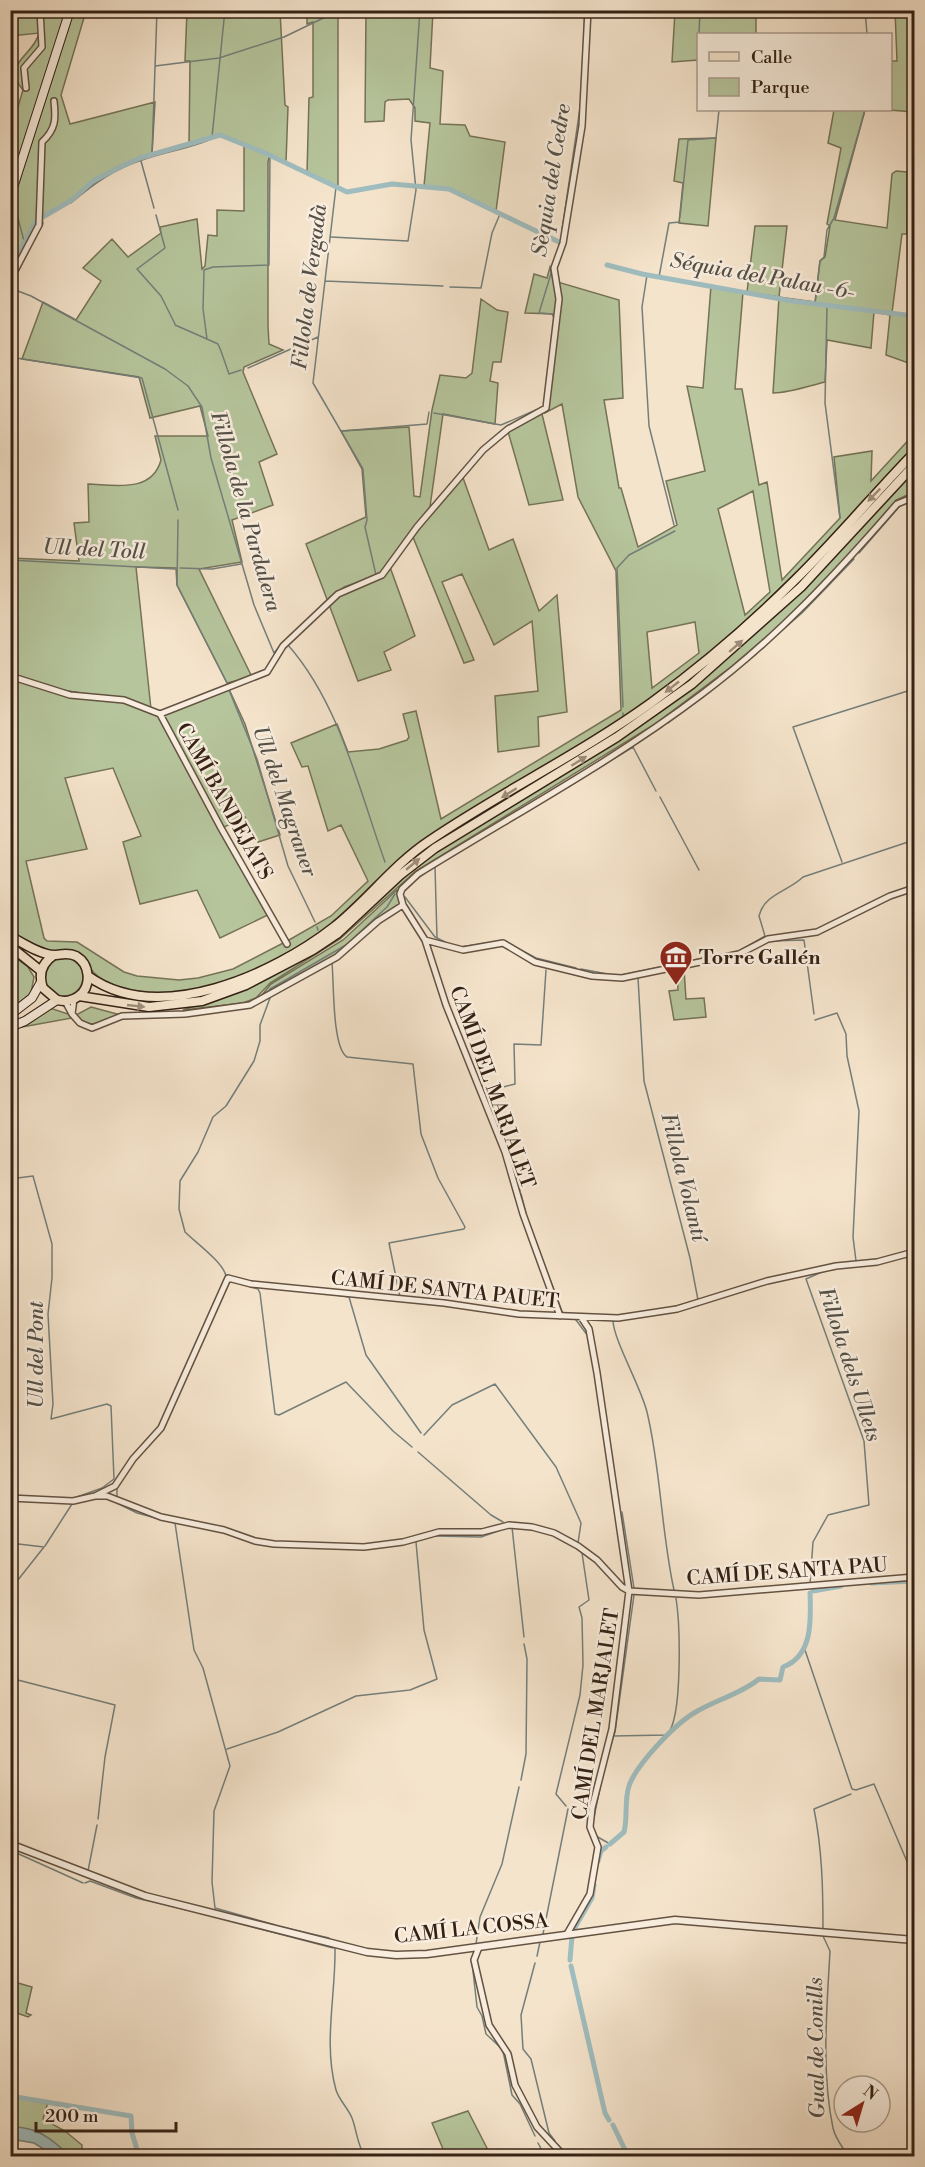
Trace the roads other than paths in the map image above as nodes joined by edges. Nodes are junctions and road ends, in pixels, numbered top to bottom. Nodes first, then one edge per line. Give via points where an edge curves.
1 (40, 10) edge
2 (70, 10) edge
3 (588, 10) edge
4 (26, 88) dead end
5 (54, 101) dead end
6 (10, 197) edge
7 (10, 280) edge
8 (915, 453) edge
9 (915, 465) edge
10 (915, 497) edge
11 (10, 676) edge
12 (160, 714) junction
13 (915, 888) edge
14 (403, 905) junction
15 (10, 936) edge
16 (425, 940) junction
17 (287, 944) dead end
18 (10, 946) edge
19 (54, 955) junction
20 (41, 971) junction
21 (88, 976) junction
22 (41, 982) junction
23 (69, 999) junction
24 (10, 1016) edge
25 (10, 1027) edge
26 (915, 1252) edge
27 (560, 1316) junction
28 (581, 1317) junction
29 (95, 1496) junction
30 (10, 1498) edge
31 (915, 1577) edge
32 (629, 1591) junction
33 (10, 1844) edge
34 (567, 1934) junction
35 (915, 1940) edge
36 (479, 1947) junction
37 (564, 2157) edge

1 - 4 street via 42,47 24,68
2 - 6 main road
3 - 12 street via 582,126 564,243 554,268 559,299 546,408 508,429 483,450 382,575 338,594 283,646 267,672
5 - 7 street via 54,129 42,142 39,225
8 -> 21 main road via 795,580 685,677 602,736 429,841 309,944 242,979 200,993 147,996 101,986
23 -> 9 main road via 149,1007 202,1001 246,985 313,950 337,934 435,848 607,744 692,684 801,587
10 - 14 street via 897,504 807,604 702,694 610,759 418,874 402,889
11 - 12 street, CAMÍ BANDEJATS via 70,695 124,700
12 - 17 street, CAMÍ BANDEJATS
13 - 16 street via 817,932 768,939 739,954 622,978 536,962 503,943 463,950
14 - 16 street, CAMÍ DEL MARJALET
14 - 23 street via 338,957 246,1006 122,1016 92,1028 72,1014
15 - 19 main road
16 - 27 street, CAMÍ DEL MARJALET via 446,1005 505,1152
18 - 20 main road
19 - 20 main road
19 - 21 main road via 75,956 84,964
20 - 22 main road
21 - 23 main road via 86,987
22 - 23 main road via 47,993
22 - 24 main road via 33,998
23 - 25 main road
26 - 28 street, CAMÍ DE SANTA PAUET via 766,1281 677,1308 618,1318
27 - 28 street, CAMÍ DE SANTA PAUET
27 - 29 street, CAMÍ DE SANTA PAUET via 250,1284 228,1278 161,1428 115,1486
28 - 32 street, CAMÍ DEL MARJALET via 589,1329 597,1373
29 - 30 street via 73,1501
29 - 32 street via 116,1499 161,1517 274,1544 364,1547 439,1532 482,1532 509,1525 532,1527 578,1546
31 - 32 street, CAMÍ DE SANTA PAU via 699,1595
32 - 34 street, CAMÍ DEL MARJALET via 612,1729 592,1808 590,1827 598,1847 590,1894
33 - 36 street, CAMÍ LA COSSA via 145,1896 368,1952 396,1955
34 - 35 street, CAMÍ LA COSSA via 675,1920
34 - 36 street, CAMÍ LA COSSA
36 - 37 street via 474,1960 489,2025 508,2054 517,2091 537,2127

